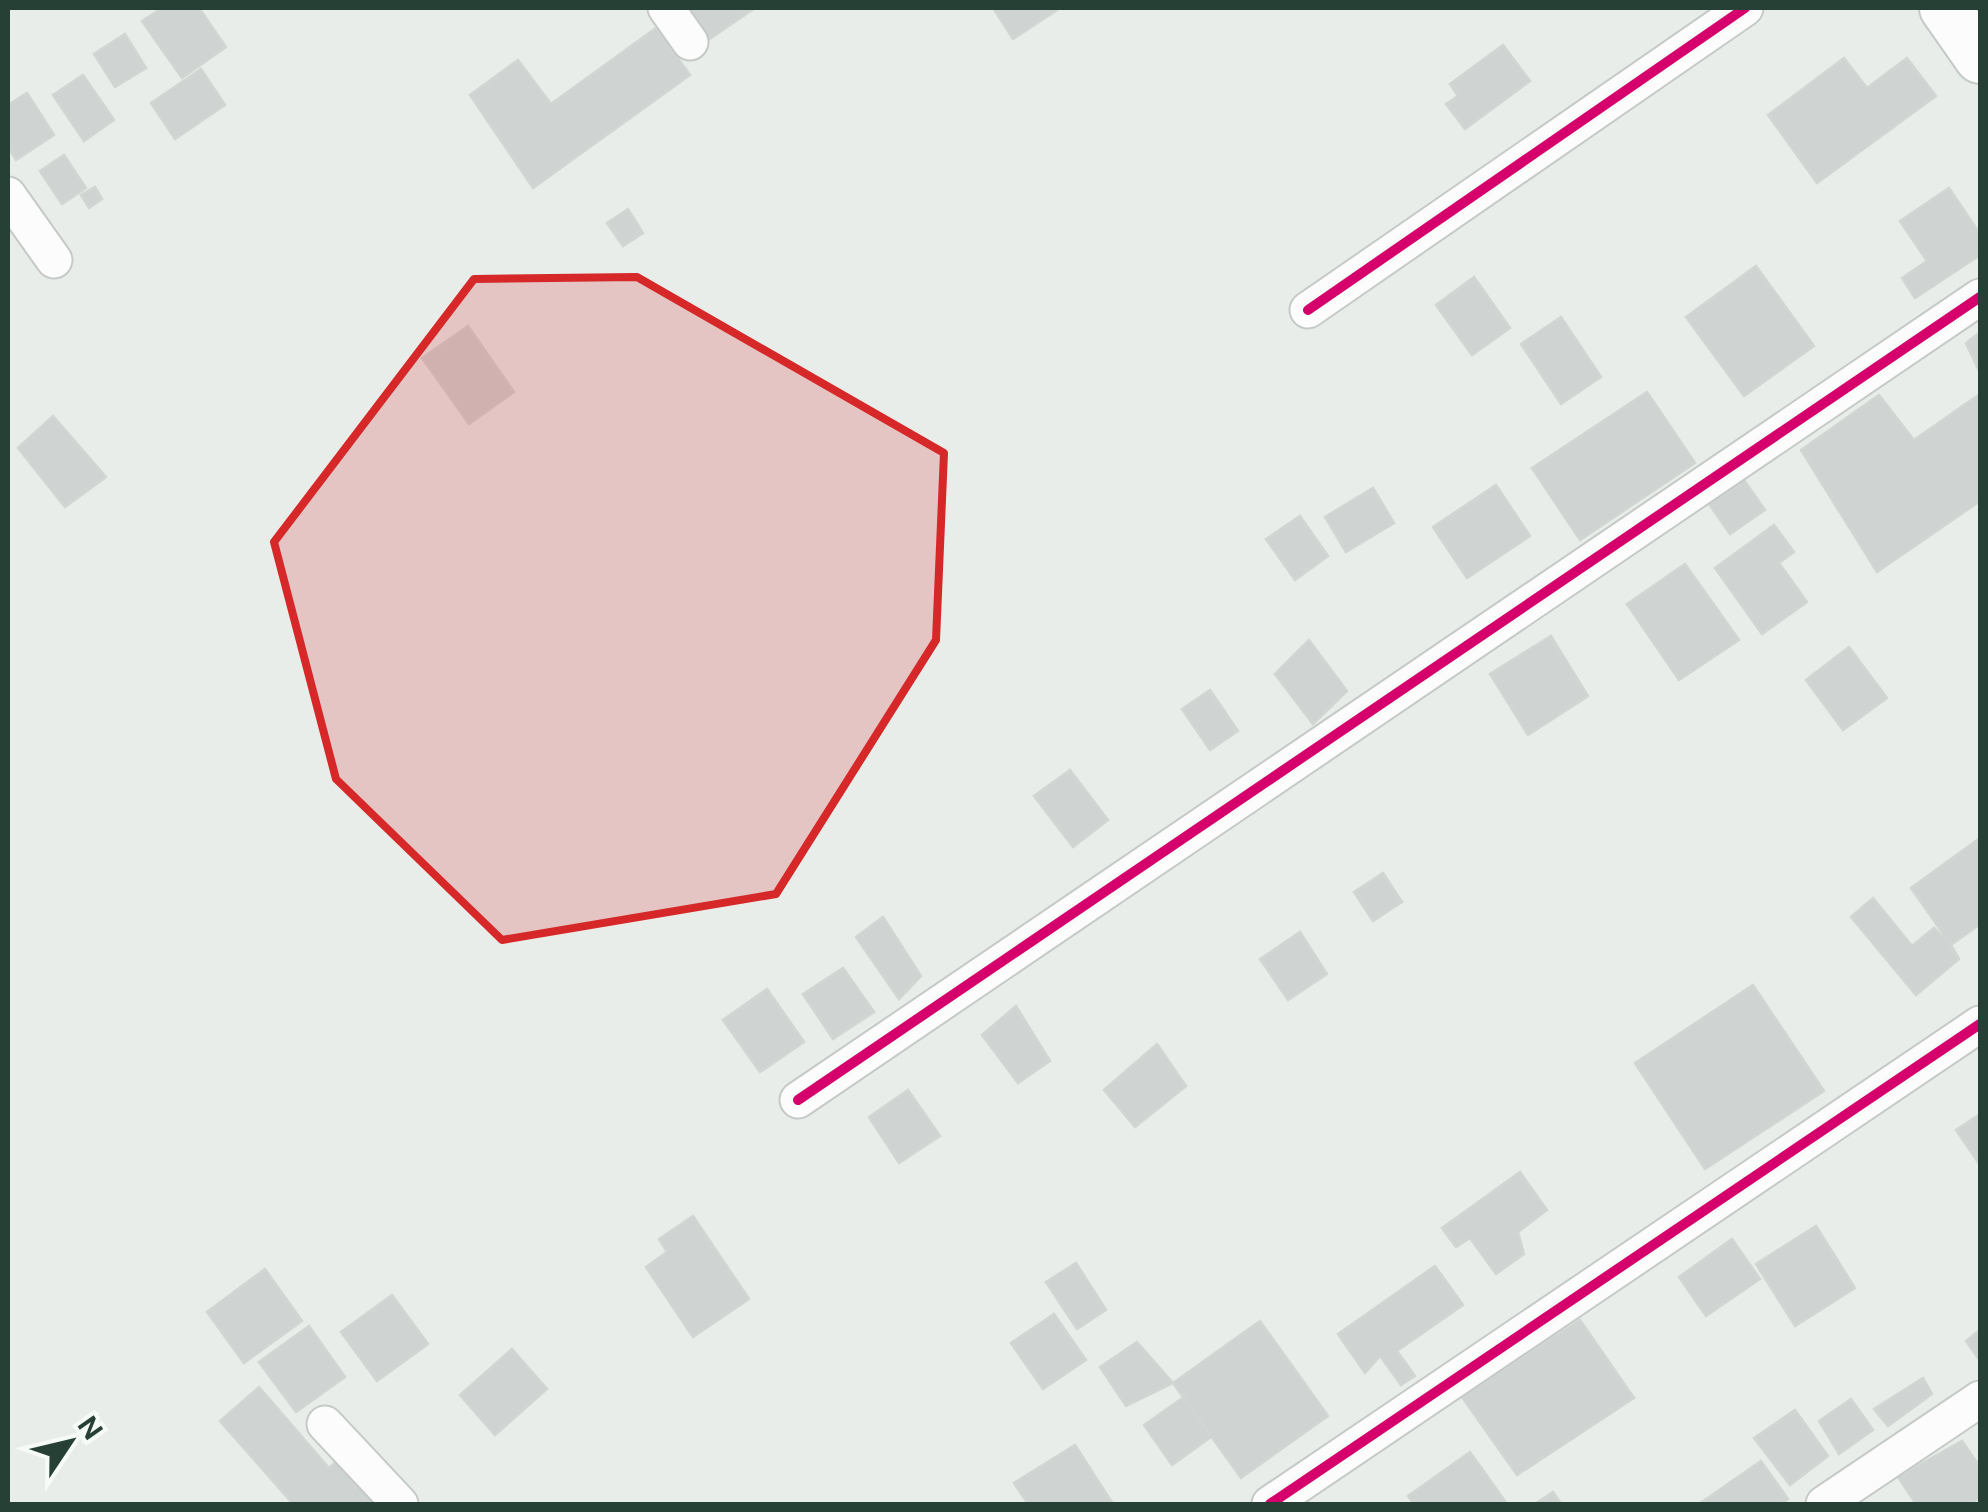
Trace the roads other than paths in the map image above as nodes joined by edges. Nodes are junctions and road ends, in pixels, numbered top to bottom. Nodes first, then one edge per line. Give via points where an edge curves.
1 (666, 8) edge
2 (1744, 8) edge
3 (1945, 8) edge
4 (690, 42) dead end
5 (1980, 58) edge
6 (8, 195) edge
7 (54, 260) dead end
8 (1980, 297) edge
9 (1308, 310) dead end
10 (1980, 1024) edge
11 (798, 1100) dead end
12 (1977, 1408) edge
13 (326, 1424) dead end
14 (400, 1504) edge
15 (1270, 1504) edge
16 (1824, 1504) edge

1 - 4 street
2 - 9 street
3 - 5 main road
6 - 7 street
8 - 11 street
10 - 15 street
12 - 16 street
13 - 14 street

